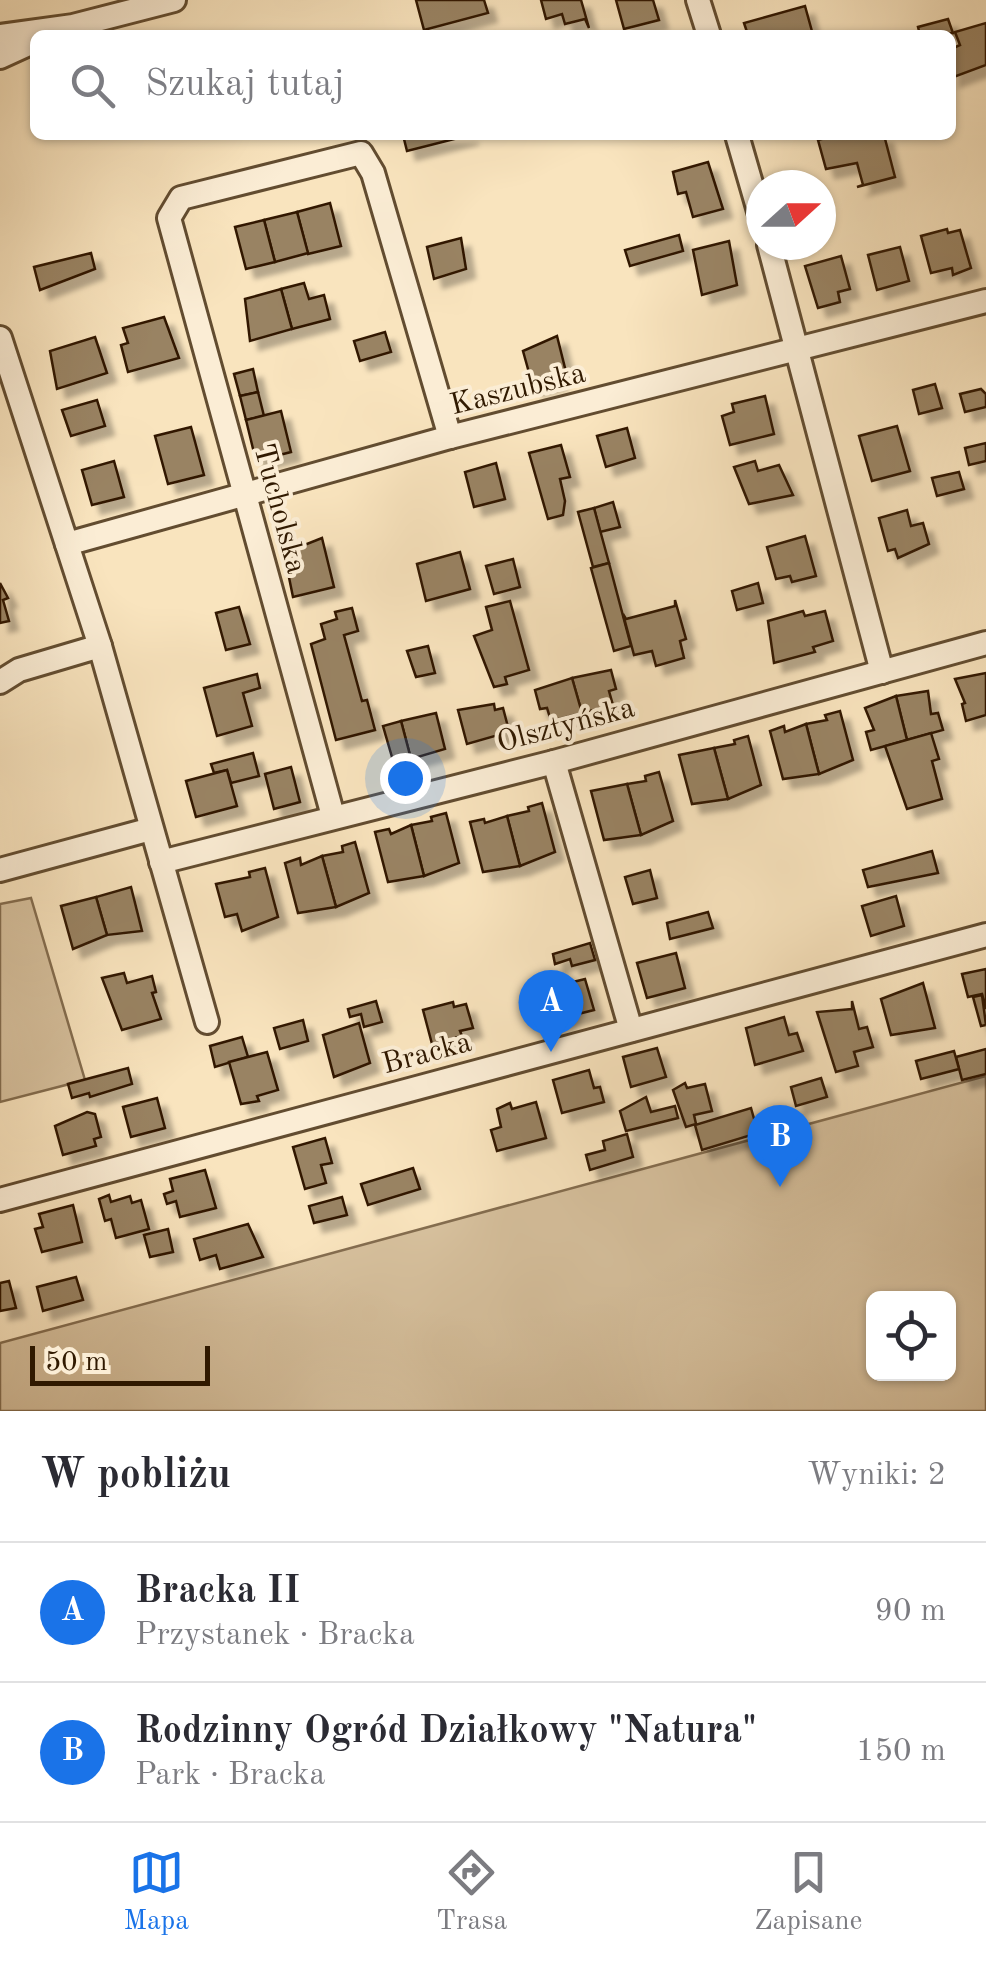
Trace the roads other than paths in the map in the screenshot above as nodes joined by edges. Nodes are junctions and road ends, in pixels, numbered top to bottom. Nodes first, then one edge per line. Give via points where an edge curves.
1 (174, 0) edge
2 (698, 0) edge
3 (66, 30) edge
4 (707, 30) edge
5 (30, 34) edge
6 (0, 36) edge
7 (30, 43) edge
8 (0, 56) edge
9 (738, 140) edge
10 (747, 170) edge
11 (773, 260) edge
12 (986, 302) edge
13 (0, 338) edge
14 (799, 350) junction
15 (450, 437) junction
16 (244, 497) junction
17 (67, 544) junction
18 (986, 643) edge
19 (100, 646) junction
20 (882, 672) junction
21 (0, 682) edge
22 (554, 762) junction
23 (333, 816) junction
24 (151, 829) junction
25 (161, 862) junction
26 (0, 870) edge
27 (986, 934) edge
28 (208, 1022) dead end
29 (631, 1030) junction
30 (0, 1200) edge

1 - 3 street
2 - 4 street
5 - 6 street
7 - 8 street
9 - 10 street
11 - 14 street
12 - 14 street, Kaszubska
13 - 17 street
14 - 15 street, Kaszubska
14 - 20 street
15 - 16 street, Kaszubska
15 - 16 street, Tucholska via 367,163 181,198 169,218
16 - 17 street, Kaszubska
16 - 23 street, Tucholska
17 - 19 street
18 - 20 street, Olsztyńska
19 - 21 street
19 - 24 street
20 - 22 street, Olsztyńska
22 - 23 street, Olsztyńska
22 - 29 street
23 - 25 street, Olsztyńska
24 - 25 street
24 - 26 street
25 - 28 street
27 - 29 street, Bracka
29 - 30 street, Bracka

